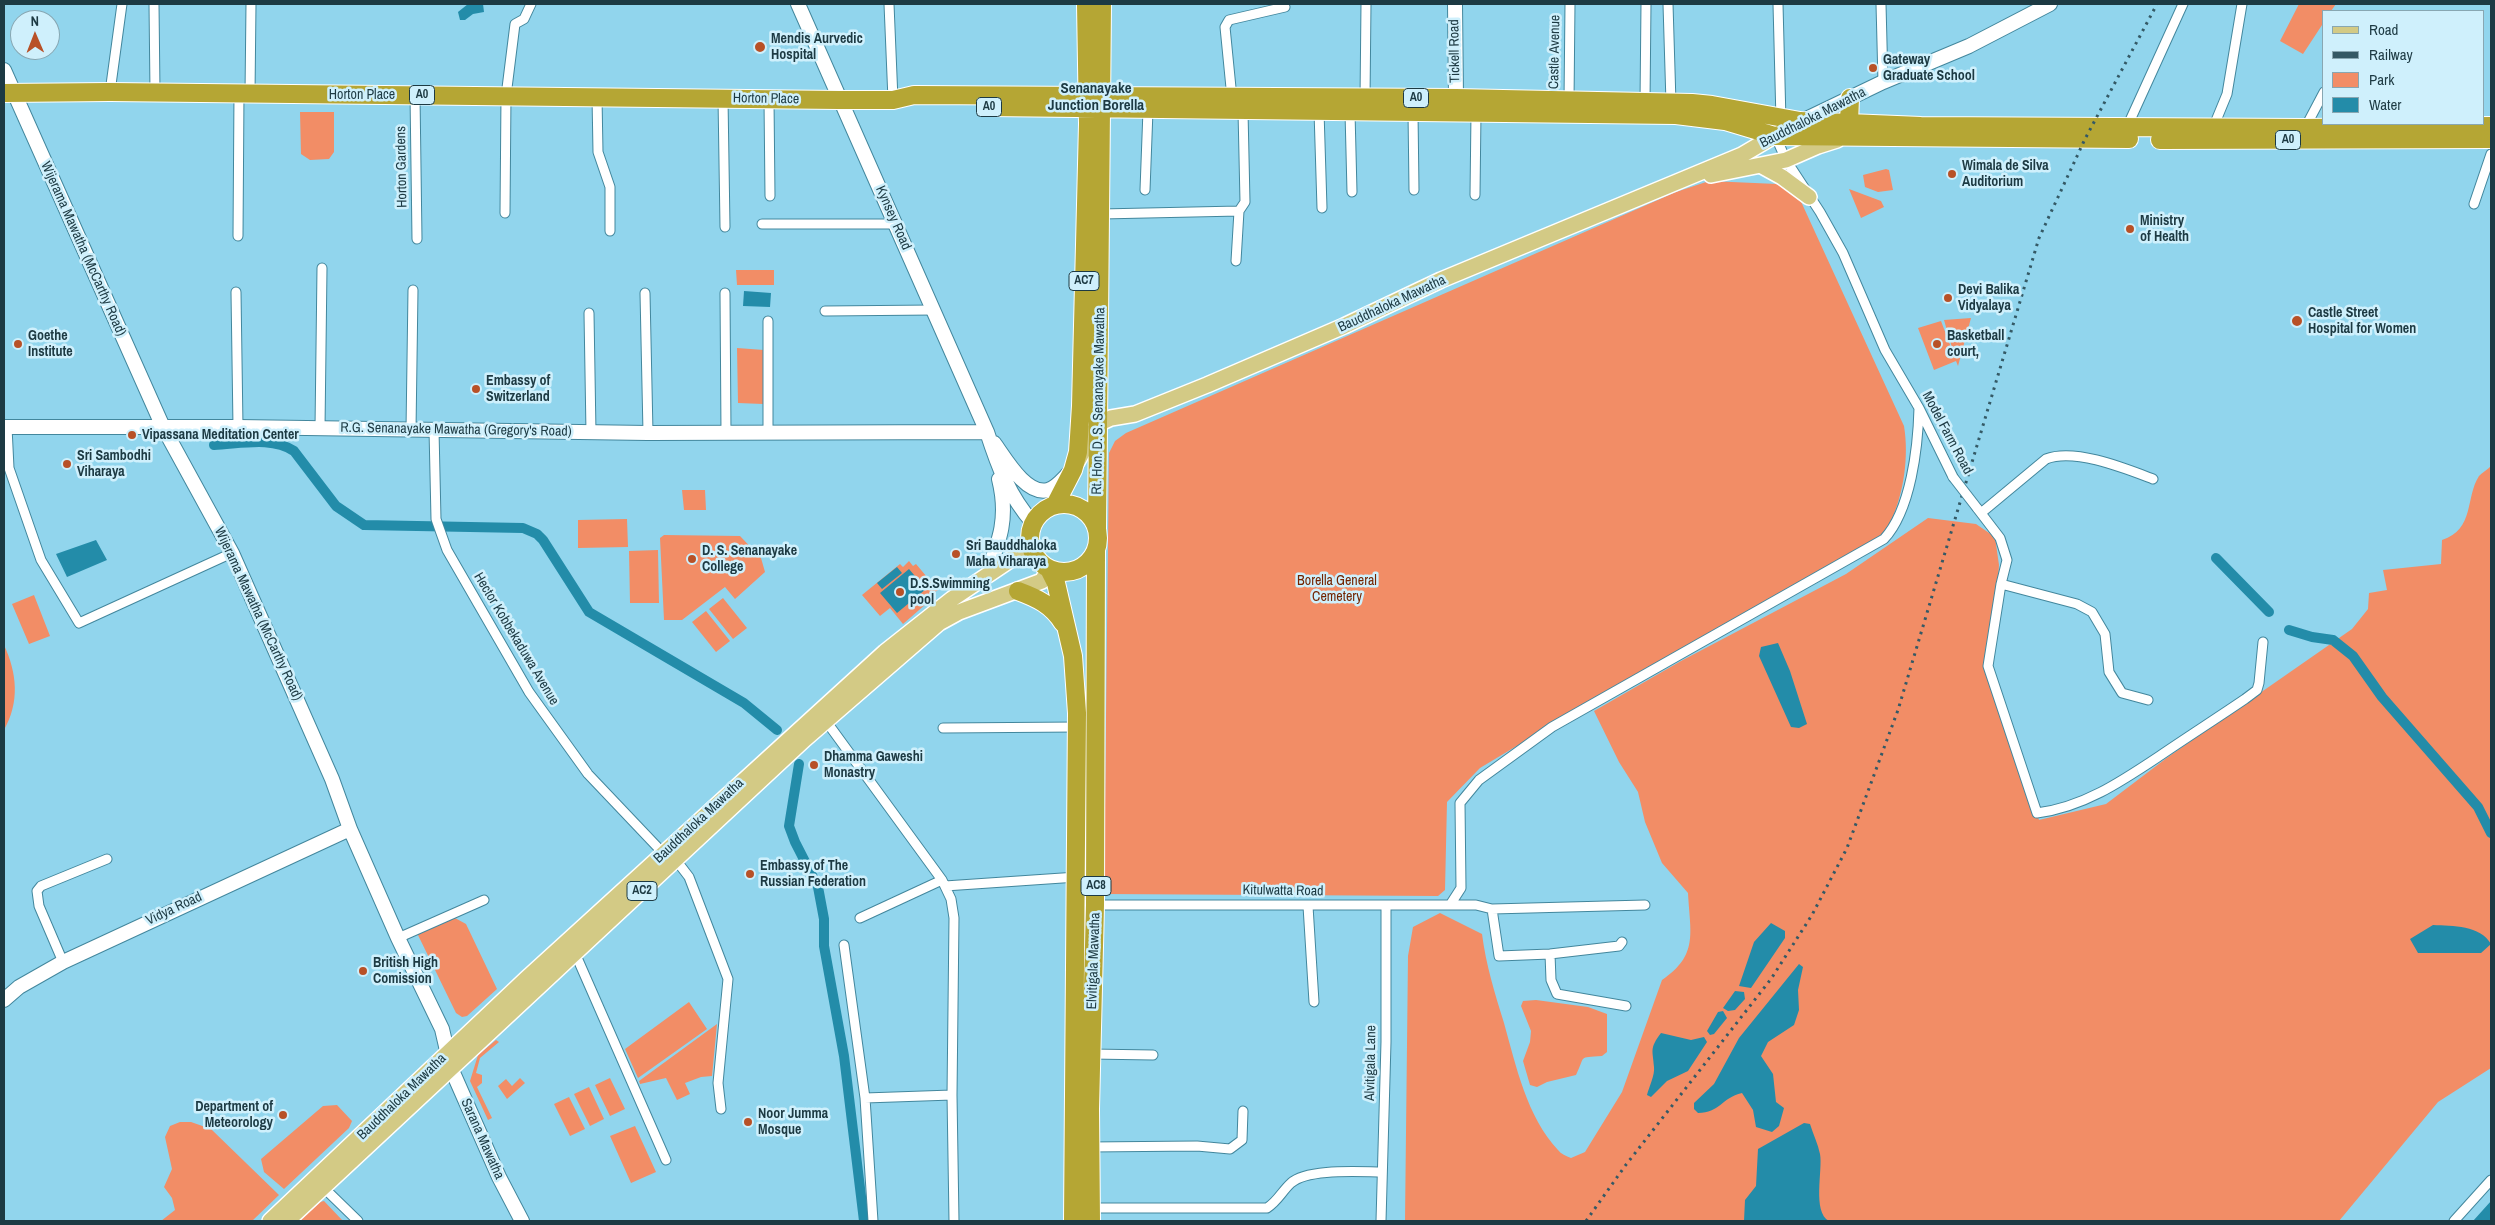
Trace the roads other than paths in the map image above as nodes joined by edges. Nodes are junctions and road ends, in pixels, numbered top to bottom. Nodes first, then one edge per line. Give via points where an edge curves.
1 (122, 4) edge
2 (154, 4) edge
3 (251, 4) edge
4 (531, 4) edge
5 (798, 4) edge
6 (889, 4) edge
7 (1086, 4) edge
8 (1102, 4) edge
9 (1366, 4) edge
10 (1455, 4) edge
11 (1570, 4) edge
12 (1646, 4) edge
13 (1668, 4) edge
14 (1778, 4) edge
15 (1881, 4) edge
16 (2050, 4) edge
17 (2183, 4) edge
18 (2242, 4) edge
19 (1285, 7) dead end
20 (4, 70) edge
21 (1884, 82) junction
22 (110, 92) junction
23 (155, 92) junction
24 (8, 93) edge
25 (244, 93) junction
26 (415, 95) junction
27 (506, 96) junction
28 (2322, 96) edge
29 (597, 97) junction
30 (723, 98) junction
31 (1456, 98) junction
32 (1850, 98) junction
33 (1364, 99) junction
34 (768, 100) junction
35 (839, 100) junction
36 (893, 100) junction
37 (1569, 101) junction
38 (1645, 102) junction
39 (1094, 103) junction
40 (1671, 103) junction
41 (1238, 104) junction
42 (1148, 110) junction
43 (1319, 111) junction
44 (1350, 112) junction
45 (1413, 112) junction
46 (1476, 113) junction
47 (1782, 118) junction
48 (1800, 121) junction
49 (2491, 126) edge
50 (2126, 127) junction
51 (2213, 128) junction
52 (2305, 128) junction
53 (1849, 130) junction
54 (1775, 136) junction
55 (2491, 139) edge
56 (2491, 154) edge
57 (1786, 160) junction
58 (1762, 166) junction
59 (1685, 180) junction
60 (1145, 190) dead end
61 (1414, 190) dead end
62 (1352, 192) dead end
63 (1475, 195) dead end
64 (770, 196) dead end
65 (1809, 197) junction
66 (2474, 204) dead end
67 (1242, 208) junction
68 (1322, 208) dead end
69 (505, 213) dead end
70 (1101, 214) junction
71 (762, 224) dead end
72 (896, 224) junction
73 (725, 227) dead end
74 (610, 232) dead end
75 (238, 236) dead end
76 (417, 239) dead end
77 (1236, 261) dead end
78 (322, 268) dead end
79 (413, 290) dead end
80 (236, 292) dead end
81 (645, 293) dead end
82 (725, 293) dead end
83 (934, 310) junction
84 (825, 311) dead end
85 (589, 313) dead end
86 (768, 321) dead end
87 (1919, 408) junction
88 (1098, 424) junction
89 (6, 427) edge
90 (163, 427) junction
91 (238, 427) junction
92 (320, 428) junction
93 (411, 430) junction
94 (434, 430) junction
95 (768, 432) junction
96 (986, 432) junction
97 (591, 433) junction
98 (648, 433) junction
99 (726, 433) junction
100 (1073, 470) junction
101 (2153, 479) dead end
102 (1026, 486) junction
103 (1055, 505) junction
104 (1979, 510) junction
105 (1097, 529) junction
106 (1031, 532) junction
107 (1096, 550) junction
108 (232, 553) junction
109 (1049, 569) junction
110 (985, 579) junction
111 (2001, 584) junction
112 (1018, 591) junction
113 (1064, 625) junction
114 (2263, 642) dead end
115 (2148, 700) dead end
116 (826, 721) junction
117 (943, 728) dead end
118 (1078, 728) junction
119 (350, 829) junction
120 (670, 857) junction
121 (106, 859) dead end
122 (1077, 876) junction
123 (944, 883) junction
124 (484, 900) dead end
125 (1096, 905) junction
126 (1450, 905) junction
127 (1645, 905) dead end
128 (1308, 906) junction
129 (1386, 906) junction
130 (1492, 909) junction
131 (860, 918) dead end
132 (398, 938) junction
133 (1622, 942) dead end
134 (844, 945) dead end
135 (575, 953) junction
136 (1550, 954) junction
137 (63, 962) junction
138 (4, 1000) edge
139 (1314, 1002) dead end
140 (1626, 1006) dead end
141 (1091, 1054) junction
142 (1153, 1055) dead end
143 (449, 1061) junction
144 (952, 1095) junction
145 (865, 1098) junction
146 (721, 1110) dead end
147 (1243, 1112) dead end
148 (1090, 1146) junction
149 (666, 1160) dead end
150 (1382, 1172) junction
151 (2491, 1180) edge
152 (323, 1187) junction
153 (1091, 1215) edge
154 (270, 1221) edge
155 (287, 1221) edge
156 (358, 1221) edge
157 (522, 1221) edge
158 (873, 1221) edge
159 (954, 1221) edge
160 (1073, 1221) edge
161 (1381, 1221) edge
162 (2454, 1221) edge

1 - 22 street
2 - 23 street
3 - 25 street
4 - 27 street via 524,19 515,24
5 - 35 street, Kynsey Road
6 - 36 street
7 - 39 highway, Rt. Hon. D. S. Senanayake Mawatha / AC7
8 - 39 highway, Rt. Hon. D. S. Senanayake Mawatha / AC7
9 - 33 street
10 - 31 street, Tickell Road
11 - 37 street, Castle Avenue
12 - 38 street
13 - 40 street
14 - 47 street
15 - 21 street
16 - 21 street, Bauddhaloka Mawatha via 1969,46
17 - 50 street
18 - 51 street via 2227,94
19 - 41 street via 1229,20 1225,27
20 - 24 street, Wijerama Mawatha (McCarthy Road)
21 - 32 street, Bauddhaloka Mawatha
22 - 23 highway, Horton Place / A0
22 - 24 highway, Horton Place / A0
23 - 25 highway, Horton Place / A0
24 - 90 street, Wijerama Mawatha (McCarthy Road)
25 - 26 highway, Horton Place / A0
25 - 75 street
26 - 27 highway, Horton Place / A0
26 - 76 street, Horton Gardens
27 - 29 highway, Horton Place / A0
27 - 69 street
28 - 52 street
29 - 30 highway, Horton Place / A0
29 - 74 street via 598,152 610,187
30 - 34 highway, Horton Place / A0
30 - 73 street
31 - 33 highway, A0
31 - 37 highway, A0
32 - 48 street, Bauddhaloka Mawatha
32 - 53 highway
33 - 41 highway, A0
34 - 35 highway, Horton Place / A0
34 - 64 street
35 - 36 highway, A0
35 - 72 street, Kynsey Road
36 - 39 highway, A0 via 913,106
37 - 38 highway, A0
38 - 40 highway, A0
39 - 41 highway, A0
39 - 42 highway, A0
39 - 70 highway, Rt. Hon. D. S. Senanayake Mawatha / AC7
39 - 100 highway, Rt. Hon. D. S. Senanayake Mawatha / AC7 via 1081,406 1078,452
40 - 47 highway, A0 via 1712,105
41 - 42 highway, A0
41 - 43 highway, A0
41 - 67 street
42 - 60 street
43 - 44 highway, A0
43 - 68 street
44 - 45 highway, A0
44 - 62 street
45 - 46 highway, A0
45 - 61 street
46 - 54 highway, A0 via 1701,117
46 - 63 street
47 - 48 highway, A0
47 - 54 street
48 - 53 highway, A0
48 - 54 main road, Bauddhaloka Mawatha
49 - 52 highway, A0
50 - 51 highway, A0
50 - 53 highway, A0
51 - 52 highway, A0
53 - 54 highway, A0
53 - 55 highway, A0 via 2375,141
53 - 57 main road, Bauddhaloka Mawatha
54 - 57 street, Model Farm Road
54 - 59 main road, Bauddhaloka Mawatha via 1742,155
56 - 66 street
57 - 58 main road, Bauddhaloka Mawatha
57 - 65 street, Model Farm Road
58 - 59 main road, Bauddhaloka Mawatha
58 - 65 main road
59 - 88 main road, Bauddhaloka Mawatha via 1441,280 1207,385 1135,414
65 - 87 street, Model Farm Road via 1843,253 1886,350
67 - 70 street
67 - 77 street
70 - 88 highway, Rt. Hon. D. S. Senanayake Mawatha / AC7
71 - 72 street
72 - 83 street, Kynsey Road
78 - 92 street
79 - 93 street
80 - 91 street
81 - 98 street
82 - 99 street
83 - 84 street
83 - 96 street, Kynsey Road
85 - 97 street
86 - 95 street
87 - 104 street, Model Farm Road, bridge via 1953,478
87 - 126 street via 1914,462 1900,516 1884,539 1552,727 1479,780 1460,803 1461,888
88 - 100 main road
88 - 105 highway, Rt. Hon. D. S. Senanayake Mawatha / AC7
89 - 90 street, R.G. Senanayake Mawatha (Gregory's Road)
89 - 108 street via 10,468 41,560 79,623
90 - 91 street, R.G. Senanayake Mawatha (Gregory's Road)
90 - 108 street, Wijerama Mawatha (McCarthy Road)
91 - 92 street, R.G. Senanayake Mawatha (Gregory's Road)
92 - 93 street, R.G. Senanayake Mawatha (Gregory's Road)
93 - 94 street, R.G. Senanayake Mawatha (Gregory's Road)
94 - 97 street, R.G. Senanayake Mawatha (Gregory's Road)
94 - 120 street, Hector Kobbekaduwa Avenue via 436,519 447,550 529,692 588,774
95 - 96 street, R.G. Senanayake Mawatha (Gregory's Road)
95 - 99 street, R.G. Senanayake Mawatha (Gregory's Road)
96 - 102 street, Kynsey Road
96 - 106 street, Kynsey Road via 999,468
96 - 110 street via 1001,487 1004,521
97 - 98 street, R.G. Senanayake Mawatha (Gregory's Road)
98 - 99 street, R.G. Senanayake Mawatha (Gregory's Road)
100 - 102 street via 1050,490
100 - 103 highway, Rt. Hon. D. S. Senanayake Mawatha / AC7
101 - 104 street via 2116,466 2058,454 2046,459
102 - 103 street, Kynsey Road
103 - 105 highway via 1066,504 1081,509 1093,519
103 - 106 highway via 1039,515
104 - 111 street, Model Farm Road via 2000,538 2007,560
105 - 107 highway
106 - 109 highway via 1036,557
106 - 110 main road, Bauddhaloka Mawatha / AC2 via 1026,550
107 - 109 highway via 1091,560 1077,569 1060,572
107 - 125 highway, Elvitigala Mawatha / AC8
108 - 119 street, Wijerama Mawatha (McCarthy Road) via 332,779
109 - 112 main road, Bauddhaloka Mawatha / AC2 via 1042,581
109 - 113 highway, Elvitigala Mawatha / AC8 via 1056,583
110 - 120 main road, Bauddhaloka Mawatha / AC2 via 952,599 885,652
111 - 114 street, Model Farm Road via 1988,666 2036,813 2082,802 2120,782 2257,690
111 - 115 street via 2077,604 2092,612 2105,634 2109,672 2122,693
112 - 113 highway via 1039,599 1056,612
112 - 116 main road, Bauddhaloka Mawatha / AC2 via 959,612 939,623
113 - 118 highway, Elvitigala Mawatha / AC8 via 1073,656
116 - 120 main road, Bauddhaloka Mawatha / AC2
116 - 123 street
117 - 118 street
118 - 122 highway, Elvitigala Mawatha / AC8
119 - 132 street, Wijerama Mawatha (McCarthy Road)
119 - 137 street, Vidya Road
120 - 135 main road, Bauddhaloka Mawatha / AC2
120 - 143 main road, Bauddhaloka Mawatha / AC2
120 - 146 street, Hector Kobbekaduwa Avenue via 689,877 728,979 718,1083
121 - 137 street via 36,891 39,906
122 - 123 street
122 - 160 highway, Elvitigala Mawatha / AC8
123 - 131 street
123 - 144 street via 954,918
124 - 132 street
125 - 128 street, Kitulwatta Road
125 - 141 highway, Elvitigala Mawatha / AC8
126 - 129 street, Kitulwatta Road
126 - 130 street, Kitulwatta Road
127 - 130 street, Kitulwatta Road
128 - 129 street, Kitulwatta Road
128 - 139 street
129 - 150 street, Alvitigala Lane
130 - 136 street via 1498,956
132 - 143 street, Wijerama Mawatha (McCarthy Road) via 442,1029
133 - 136 street via 1619,946
134 - 145 street
135 - 143 main road, Bauddhaloka Mawatha / AC2
135 - 149 street
136 - 140 street via 1551,980 1557,994
137 - 138 street, Vidya Road via 19,987
141 - 142 street
141 - 148 highway, Elvitigala Mawatha / AC8
143 - 152 main road, Bauddhaloka Mawatha / AC2
143 - 154 main road, Bauddhaloka Mawatha / AC2
143 - 157 street, Sarana Mawatha via 499,1177
144 - 145 street
144 - 159 street
145 - 158 street
147 - 148 street via 1242,1140 1230,1149
148 - 153 highway, Elvitigala Mawatha / AC8
150 - 153 street via 1302,1176 1291,1182 1277,1201 1267,1208
150 - 161 street, Alvitigala Lane
151 - 162 street
152 - 155 main road, Bauddhaloka Mawatha / AC2
152 - 156 street

